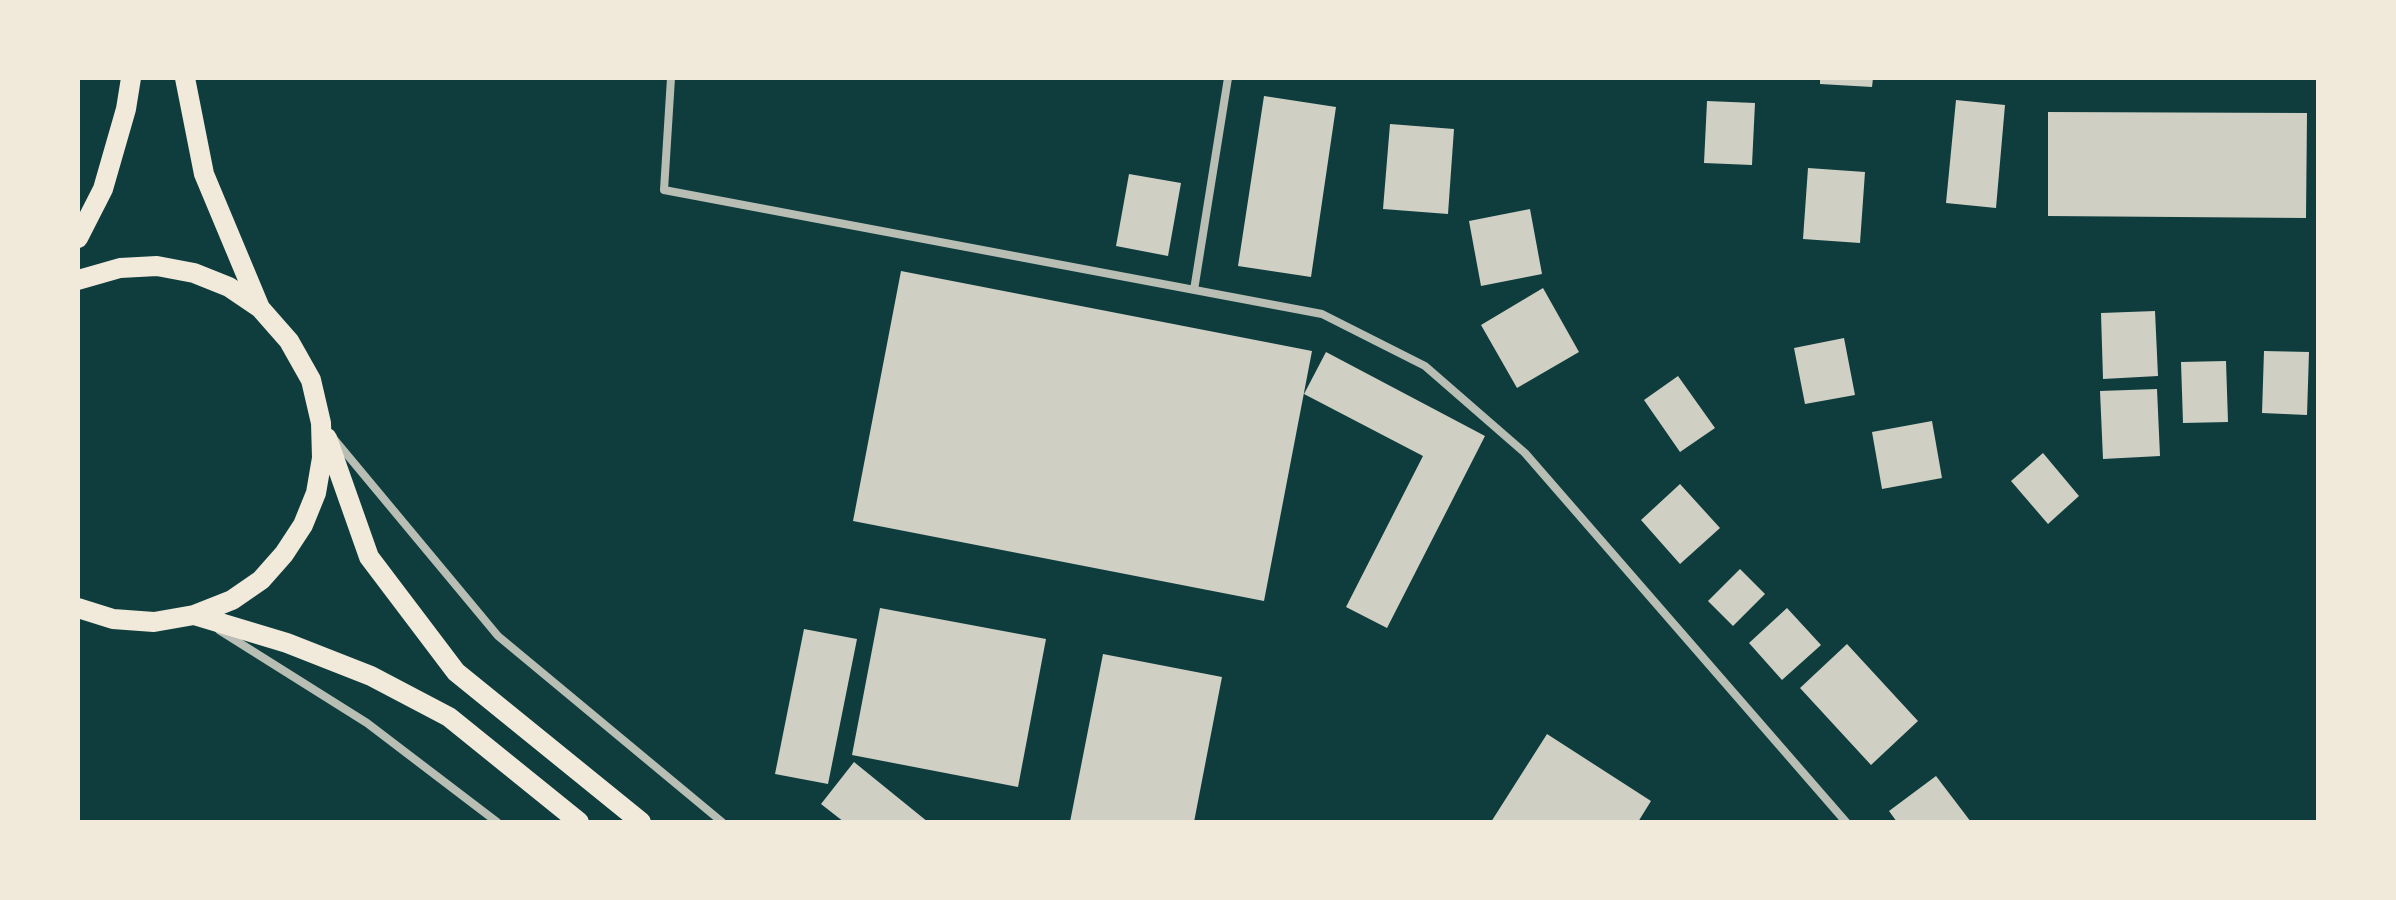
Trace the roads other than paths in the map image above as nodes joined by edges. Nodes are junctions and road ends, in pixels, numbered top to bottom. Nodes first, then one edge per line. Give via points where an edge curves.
1 (131, 78) edge
2 (185, 78) edge
3 (671, 78) edge
4 (1228, 78) edge
5 (78, 238) edge
6 (78, 280) edge
7 (1194, 290) junction
8 (260, 308) junction
9 (321, 423) junction
10 (78, 608) edge
11 (194, 615) junction
12 (497, 822) edge
13 (579, 822) edge
14 (641, 822) edge
15 (722, 822) edge
16 (1846, 822) edge

1 - 5 main road via 103,189
2 - 8 main road via 204,174
3 - 7 street via 664,190
4 - 7 street
6 - 8 main road via 120,268 157,266 217,282
7 - 16 street via 1322,314 1425,366 1525,453
8 - 9 main road via 289,341 311,380
9 - 11 main road via 316,493 284,554 261,580 232,600
9 - 14 main road via 369,557 456,672
9 - 15 street via 498,636
10 - 11 main road via 113,619 154,622
11 - 12 street via 367,723
11 - 13 main road via 315,654 436,710

